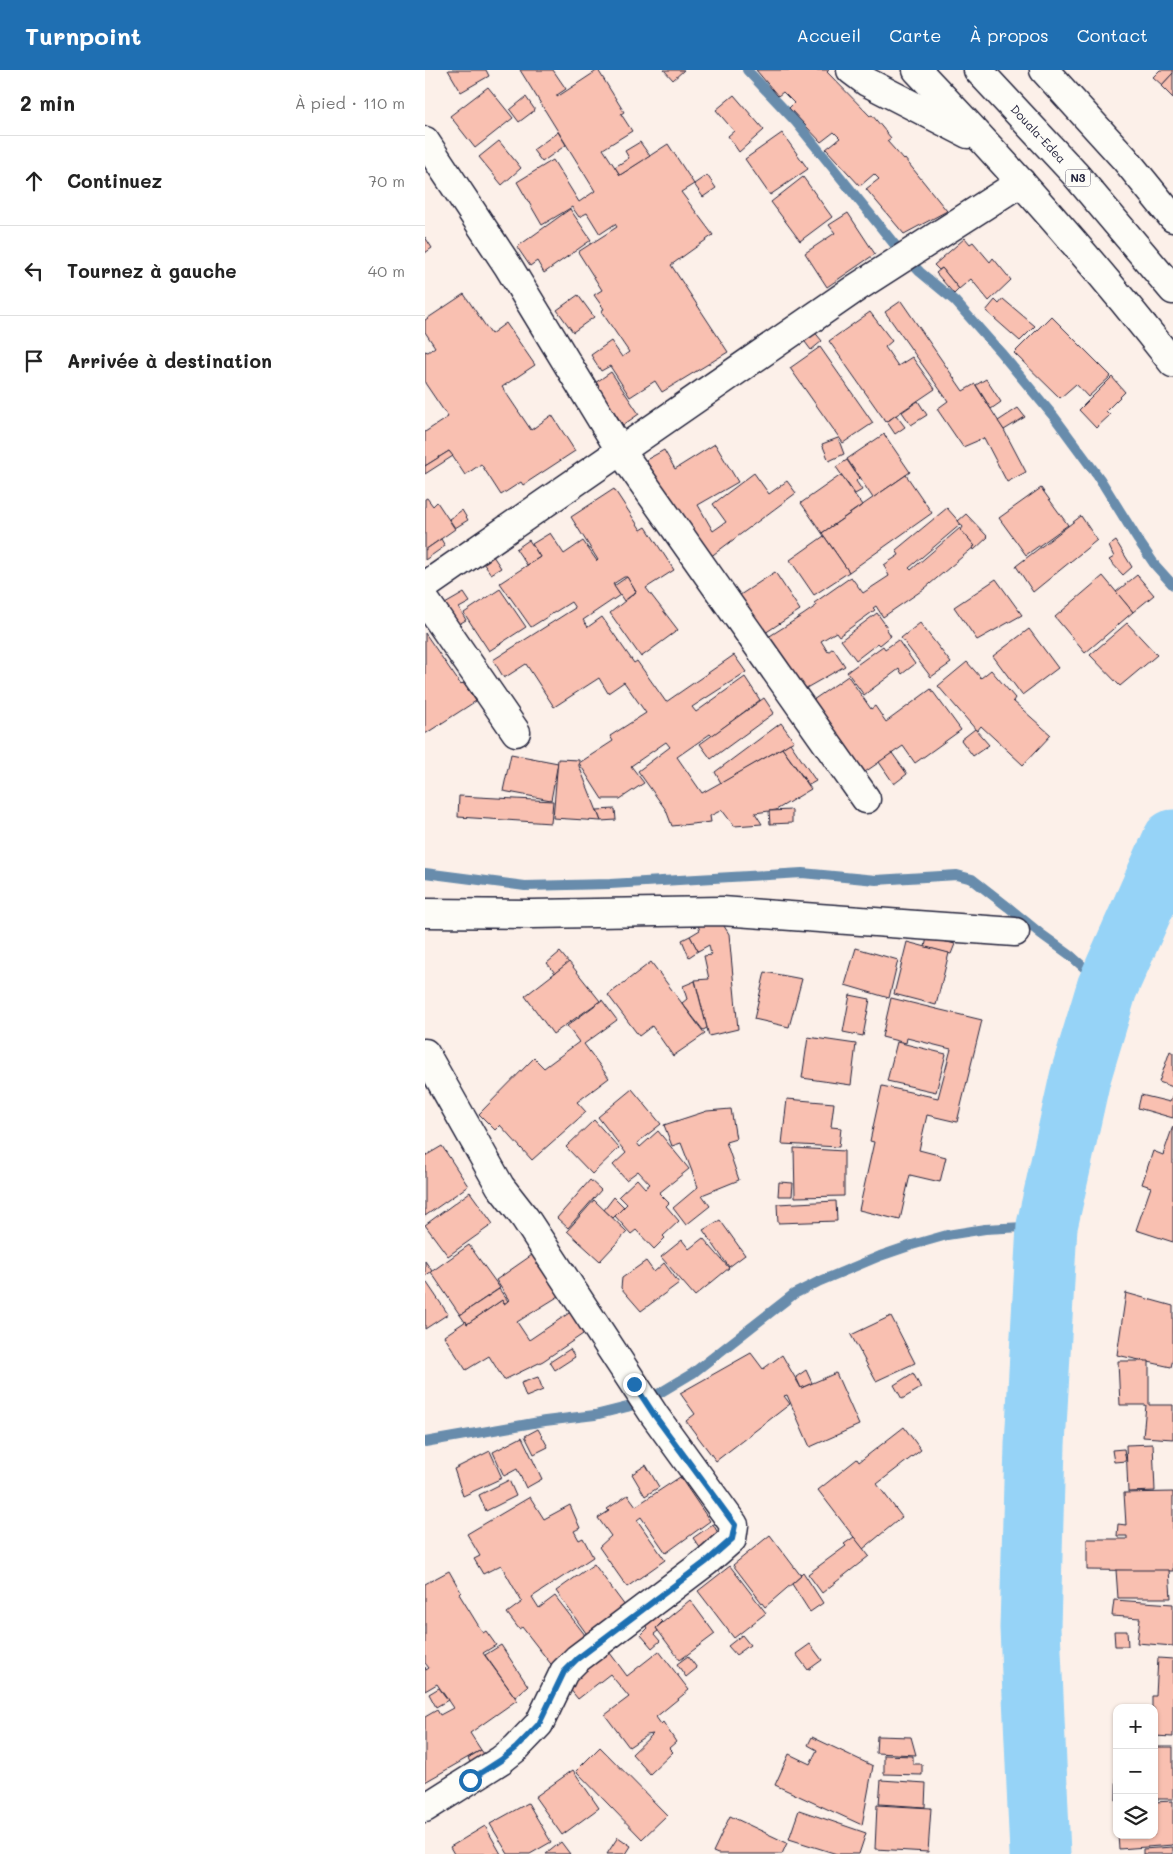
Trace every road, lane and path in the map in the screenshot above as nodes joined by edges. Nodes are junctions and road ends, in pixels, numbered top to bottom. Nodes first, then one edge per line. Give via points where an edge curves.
1 (851, 70) edge
2 (917, 70) edge
3 (979, 70) edge
4 (1044, 70) edge
5 (425, 141) edge
6 (989, 145) junction
7 (1021, 182) junction
8 (1173, 218) edge
9 (1173, 290) edge
10 (1173, 363) edge
11 (620, 450) junction
12 (425, 586) edge
13 (425, 600) edge
14 (517, 732) dead end
15 (866, 799) dead end
16 (425, 913) edge
17 (1015, 932) dead end
18 (425, 1053) edge
19 (425, 1808) edge

1 - 6 main road via 867,82
2 - 6 main road
3 - 9 main road, Douala-Edea / N3 via 1075,174
4 - 8 main road via 1125,159
5 - 11 main road via 508,266
6 - 7 main road
7 - 10 main road
7 - 11 main road via 857,288
11 - 12 main road
11 - 15 main road
13 - 14 main road
16 - 17 main road via 721,911
18 - 19 main road via 500,1186 525,1218 655,1416 735,1525 732,1539 707,1561 564,1672 539,1724 516,1748

